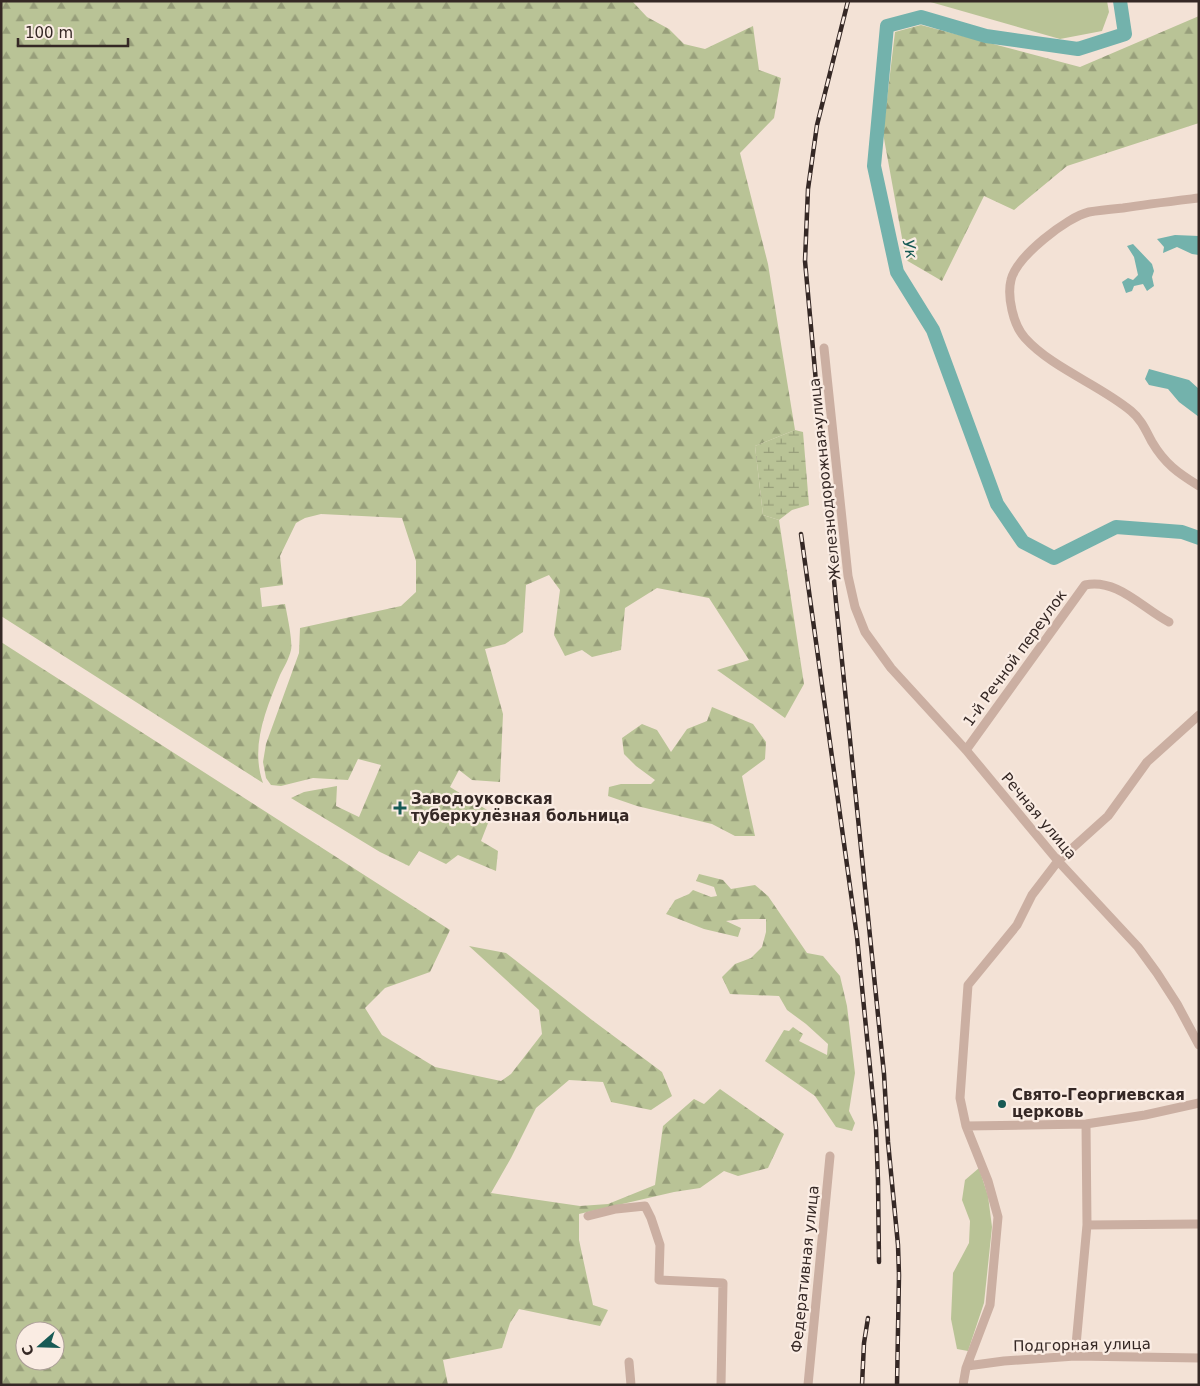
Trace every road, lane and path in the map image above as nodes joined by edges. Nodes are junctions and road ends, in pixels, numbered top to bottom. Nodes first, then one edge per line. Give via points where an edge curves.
1 (1199, 198) edge
2 (824, 348) dead end
3 (1199, 486) edge
4 (855, 607) joint
5 (1169, 622) dead end
6 (1199, 715) edge
7 (966, 750) junction
8 (1058, 861) junction
9 (1199, 1045) edge
10 (1199, 1103) edge
11 (1086, 1124) junction
12 (966, 1126) junction
13 (830, 1156) dead end
14 (588, 1216) dead end
15 (1199, 1224) edge
16 (1087, 1225) junction
17 (1075, 1356) junction
18 (1199, 1358) edge
19 (629, 1362) dead end
20 (967, 1366) junction
21 (631, 1385) edge
22 (721, 1385) edge
23 (808, 1385) edge
24 (962, 1385) edge

1 - 3 street via 1088,212 1071,219 1019,264 1011,278 1010,292 1024,337 1045,355 1131,411 1166,461 1176,472
2 - 4 street, Железнодорожная улица via 848,576
4 - 7 street, Речная улица via 865,632 891,668
5 - 7 street, 1-й Речной переулок via 1133,598 1104,585 1085,585
6 - 8 street via 1147,762 1108,816
7 - 8 street, Речная улица
8 - 9 street, Речная улица via 1138,947 1177,1004
8 - 12 street via 1032,894 1017,924 968,984 960,1098
10 - 11 street
11 - 12 street
11 - 16 street
12 - 20 street via 988,1181 998,1217 990,1305
13 - 23 street, Федеративная улица
14 - 22 street via 645,1206 660,1245 659,1280 723,1283
15 - 16 street
16 - 17 street
17 - 18 street, Подгорная улица
17 - 20 street, Подгорная улица
19 - 21 street
20 - 24 street

